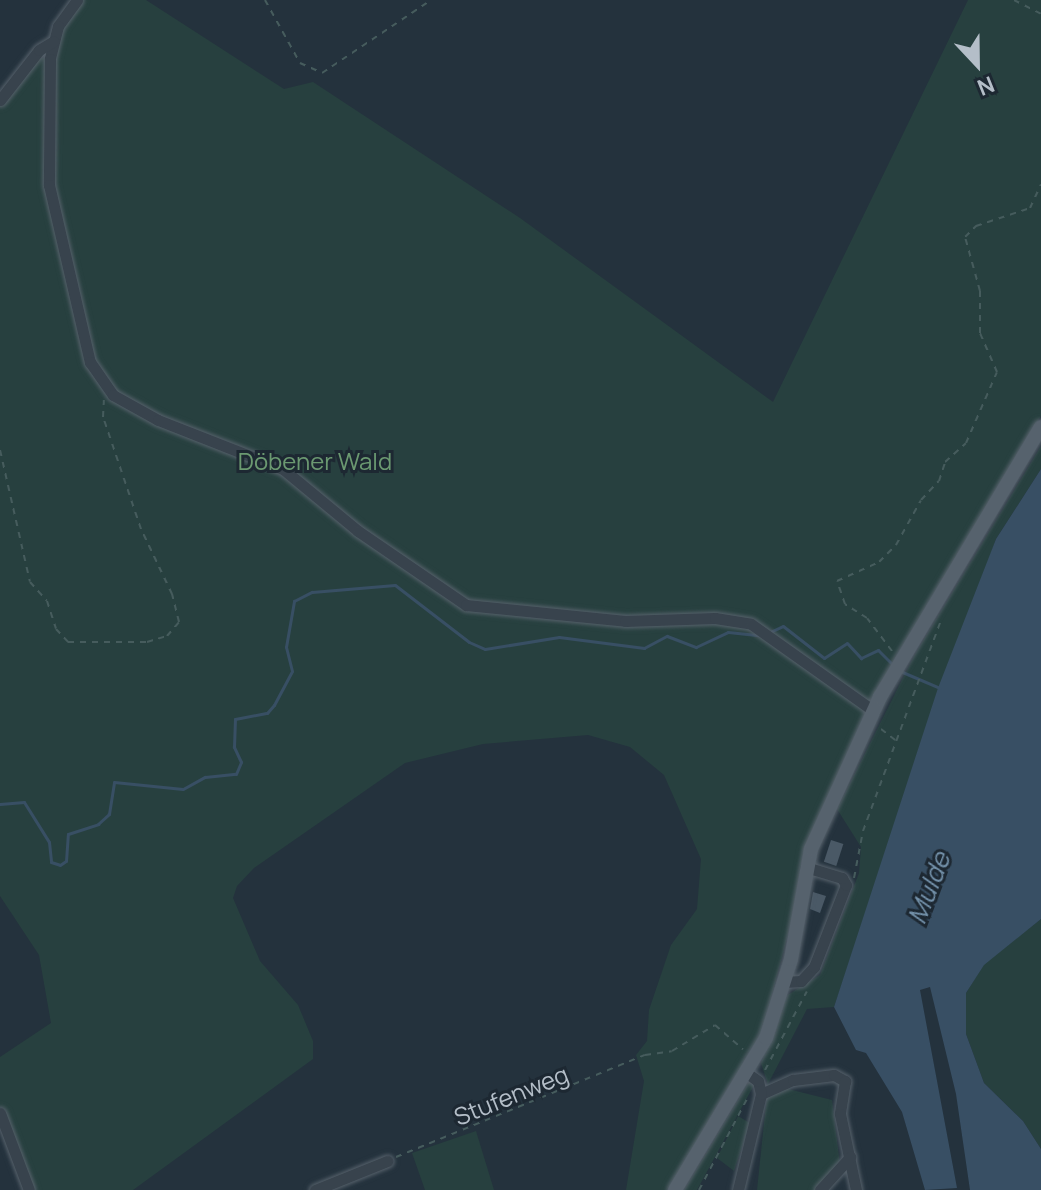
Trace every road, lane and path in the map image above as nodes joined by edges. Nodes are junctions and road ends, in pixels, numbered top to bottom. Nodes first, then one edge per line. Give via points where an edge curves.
1 (77, 0) edge
2 (265, 0) edge
3 (431, 0) edge
4 (1014, 0) edge
5 (1041, 14) edge
6 (54, 41) junction
7 (0, 100) edge
8 (1041, 184) edge
9 (109, 392) junction
10 (1041, 427) edge
11 (0, 450) edge
12 (900, 656) junction
13 (926, 661) dead end
14 (871, 716) junction
15 (806, 867) junction
16 (784, 982) junction
17 (751, 1068) junction
18 (761, 1094) junction
19 (0, 1113) edge
20 (738, 1114) dead end
21 (850, 1157) junction
22 (387, 1161) joint
23 (29, 1190) edge
24 (315, 1190) edge
25 (675, 1190) edge
26 (699, 1190) edge
27 (738, 1190) edge
28 (820, 1190) edge
29 (856, 1190) edge

1 - 6 street
2 - 3 path via 300,63 322,73
4 - 5 path
6 - 7 street via 39,50
6 - 9 street via 47,123 49,185 90,362
8 - 12 path via 1030,208 973,228 965,237 980,291 980,333 997,372 966,443 945,462 939,481 921,500 896,545 879,562 837,583 845,604 867,618
9 - 11 path via 102,402 103,417 179,622 167,636 147,642 68,642 56,629 47,601 30,582
9 - 14 street via 194,436 283,469 358,531 466,605 625,621 736,620 768,634
10 - 12 main road
12 - 14 main road
13 - 14 path via 896,741
14 - 15 main road
15 - 16 main road
15 - 16 street via 842,878 846,885 814,967 801,981
16 - 17 main road
17 - 18 street
17 - 22 path, Stufenweg via 735,1038 715,1025 672,1051 645,1055
17 - 25 main road
18 - 21 street via 793,1080 834,1075 845,1081 840,1114
18 - 27 street
19 - 23 street
20 - 26 path
21 - 28 street
21 - 29 street
22 - 24 street

